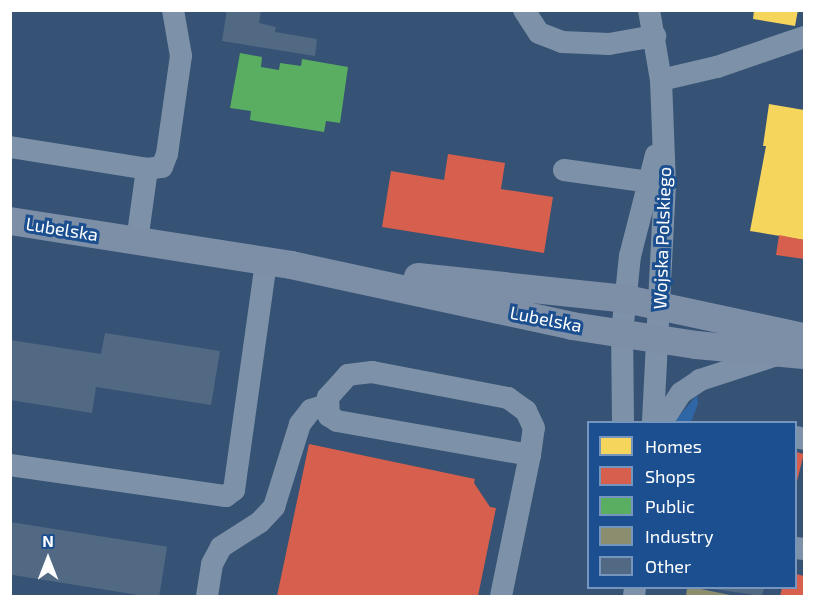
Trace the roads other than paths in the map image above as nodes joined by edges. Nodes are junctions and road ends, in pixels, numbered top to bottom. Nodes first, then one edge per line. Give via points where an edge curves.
1 (173, 10) edge
2 (524, 10) edge
3 (649, 10) edge
4 (655, 36) junction
5 (804, 37) edge
6 (661, 80) junction
7 (10, 147) edge
8 (147, 170) junction
9 (564, 170) dead end
10 (657, 183) junction
11 (10, 221) edge
12 (137, 241) junction
13 (278, 263) junction
14 (626, 299) junction
15 (660, 306) junction
16 (622, 333) junction
17 (658, 339) junction
18 (798, 349) edge
19 (326, 405) junction
20 (623, 421) edge
21 (653, 421) edge
22 (663, 421) edge
23 (530, 455) junction
24 (10, 465) edge
25 (207, 597) edge
26 (501, 597) edge

1 - 8 street via 181,56 167,154 162,167
2 - 4 street via 540,33 562,42 609,44
3 - 4 street, Wojska Polskiego
4 - 6 street, Wojska Polskiego
5 - 6 street via 717,68
6 - 10 street, Wojska Polskiego
7 - 8 street
8 - 12 street
9 - 10 street
10 - 14 street, Wojska Polskiego via 630,256
10 - 15 street, Wojska Polskiego
11 - 12 main road, Lubelska
12 - 13 main road, Lubelska
13 - 14 main road, Lubelska
13 - 16 main road, Lubelska
13 - 24 street via 234,490 226,496
14 - 15 main road, Lubelska
14 - 16 street, Wojska Polskiego
15 - 17 street, Wojska Polskiego
15 - 18 main road, Lubelska
16 - 17 main road, Lubelska
16 - 20 street, Wojska Polskiego
17 - 18 main road, Lubelska
17 - 21 street, Wojska Polskiego
18 - 22 street via 700,380 681,393
19 - 23 street via 329,416 337,421
19 - 23 street via 333,389 348,375 372,372 508,398 526,411 534,428
19 - 25 street via 311,410 300,424 274,507 260,522 221,547 212,564
23 - 26 street

